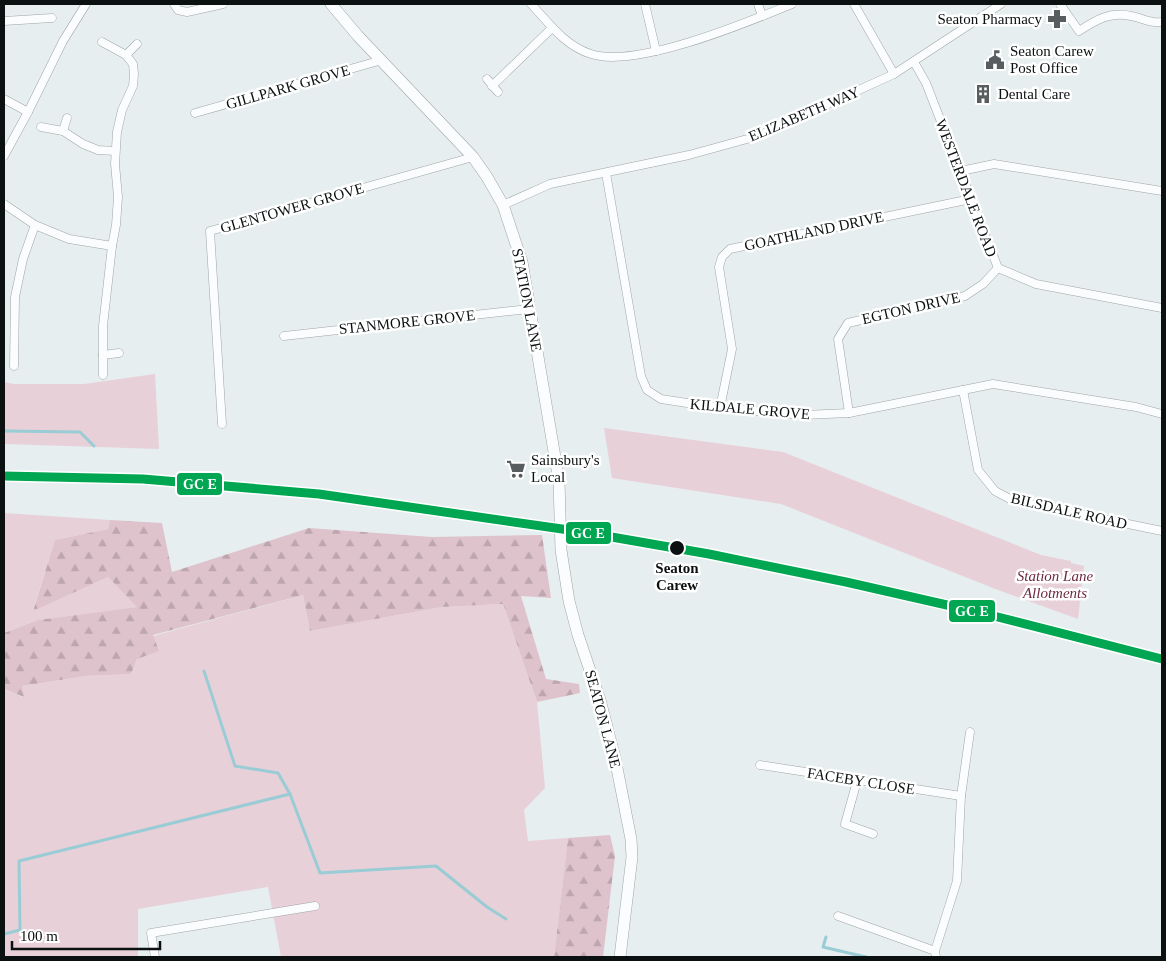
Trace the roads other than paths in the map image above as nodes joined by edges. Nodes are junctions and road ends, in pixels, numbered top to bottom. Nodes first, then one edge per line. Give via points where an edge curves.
1 (86, 4) edge
2 (174, 4) edge
3 (223, 4) edge
4 (331, 4) edge
5 (531, 4) edge
6 (645, 4) edge
7 (758, 4) edge
8 (792, 4) edge
9 (854, 4) edge
10 (1001, 4) edge
11 (1060, 4) edge
12 (762, 16) junction
13 (52, 18) dead end
14 (4, 21) edge
15 (1162, 22) edge
16 (552, 28) junction
17 (102, 42) dead end
18 (137, 44) dead end
19 (656, 51) junction
20 (126, 56) junction
21 (382, 60) junction
22 (914, 62) junction
23 (894, 74) junction
24 (493, 86) dead end
25 (4, 99) edge
26 (28, 112) junction
27 (195, 114) dead end
28 (67, 118) dead end
29 (42, 127) dead end
30 (63, 131) junction
31 (115, 151) junction
32 (4, 156) edge
33 (473, 157) junction
34 (961, 171) junction
35 (606, 173) junction
36 (1162, 191) edge
37 (971, 199) junction
38 (4, 204) edge
39 (503, 205) junction
40 (35, 225) junction
41 (112, 246) junction
42 (998, 268) junction
43 (1162, 308) edge
44 (529, 309) junction
45 (284, 336) dead end
46 (4, 338) edge
47 (13, 338) junction
48 (119, 353) dead end
49 (103, 355) junction
50 (14, 366) dead end
51 (103, 375) dead end
52 (963, 390) junction
53 (720, 408) junction
54 (849, 413) junction
55 (1162, 414) edge
56 (222, 424) dead end
57 (558, 482) joint
58 (1162, 531) edge
59 (970, 732) dead end
60 (760, 765) dead end
61 (857, 781) junction
62 (961, 796) junction
63 (873, 834) dead end
64 (314, 906) dead end
65 (838, 916) dead end
66 (935, 954) edge
67 (155, 957) edge
68 (620, 957) edge

1 - 26 street via 50,65
2 - 3 street via 178,10 187,12
4 - 21 main road, STATION LANE
5 - 16 street
6 - 19 street
7 - 12 street
8 - 12 street
9 - 23 street
10 - 22 street, ELIZABETH WAY
11 - 15 street via 1079,31 1103,17 1116,14 1152,23
12 - 19 street
13 - 14 street
16 - 19 street via 569,44 592,55 622,57
16 - 24 street
17 - 20 street
18 - 20 street
20 - 31 street via 133,64 133,86 122,110
21 - 27 street, GILLPARK GROVE
21 - 33 main road, STATION LANE
22 - 23 street, ELIZABETH WAY
22 - 34 street, WESTERDALE ROAD via 926,83
23 - 35 street, ELIZABETH WAY via 758,136
25 - 26 street
26 - 32 street
28 - 30 street
29 - 30 street
30 - 31 street via 98,150
31 - 41 street via 118,197
33 - 39 main road, STATION LANE
33 - 56 street, GLENTOWER GROVE via 210,231
34 - 36 street via 994,164
34 - 37 street, WESTERDALE ROAD
35 - 39 street, ELIZABETH WAY via 550,184
35 - 53 street, KILDALE GROVE via 646,390 661,399
37 - 42 street, WESTERDALE ROAD
37 - 53 street, GOATHLAND DRIVE via 730,249 722,257 719,267 732,349
38 - 40 street
39 - 44 main road, STATION LANE via 522,262
40 - 41 street via 69,239
40 - 47 street via 15,297
41 - 49 street
42 - 43 street, WESTERDALE ROAD via 1036,284
42 - 54 street, EGTON DRIVE via 984,284 965,296 848,322 838,339
44 - 45 street, STANMORE GROVE
44 - 57 main road, STATION LANE
46 - 47 street
47 - 50 street
48 - 49 street
49 - 51 street
52 - 54 street, KILDALE GROVE
52 - 55 street, KILDALE GROVE via 993,384
52 - 58 street, BILSDALE ROAD via 978,470 995,491 1012,500
53 - 54 street, KILDALE GROVE via 804,416
57 - 68 main road, SEATON LANE via 561,550 569,601 600,700 631,839 632,857
59 - 62 street
60 - 61 street, FACEBY CLOSE
61 - 62 street, FACEBY CLOSE
61 - 63 street via 845,824
62 - 66 street via 958,881
64 - 67 street via 151,933
65 - 66 street

